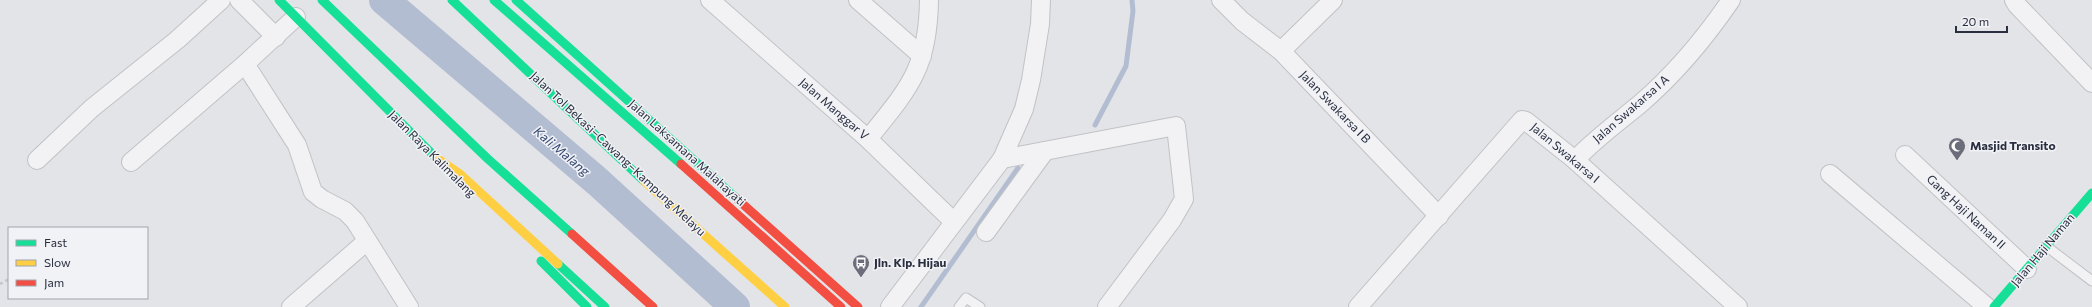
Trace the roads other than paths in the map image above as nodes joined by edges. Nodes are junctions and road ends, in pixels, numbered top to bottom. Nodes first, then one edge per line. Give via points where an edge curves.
1 (221, 0) edge
2 (239, 0) edge
3 (278, 0) edge
4 (322, 0) edge
5 (452, 0) edge
6 (494, 0) edge
7 (516, 0) edge
8 (710, 0) edge
9 (858, 0) edge
10 (929, 0) edge
11 (1040, 0) edge
12 (1221, 0) edge
13 (1333, 0) edge
14 (1731, 0) edge
15 (2014, 0) edge
16 (296, 17) junction
17 (276, 36) junction
18 (1281, 51) junction
19 (922, 56) junction
20 (245, 64) junction
21 (2092, 83) edge
22 (868, 139) junction
23 (1045, 150) junction
24 (1905, 155) dead end
25 (435, 158) junction
26 (1002, 159) junction
27 (37, 160) dead end
28 (1575, 160) junction
29 (131, 162) dead end
30 (1830, 174) dead end
31 (2090, 199) edge
32 (1439, 216) junction
33 (954, 222) junction
34 (986, 232) dead end
35 (367, 240) junction
36 (2046, 246) junction
37 (2027, 269) junction
38 (2092, 281) edge
39 (291, 307) edge
40 (409, 307) edge
41 (587, 307) edge
42 (605, 307) edge
43 (653, 307) edge
44 (785, 307) edge
45 (841, 307) edge
46 (858, 307) edge
47 (890, 307) edge
48 (959, 307) edge
49 (980, 307) edge
50 (1107, 307) edge
51 (1358, 307) edge
52 (1738, 307) edge
53 (1987, 307) edge
54 (1994, 307) edge

1 - 27 street via 177,40 92,108
2 - 17 street
3 - 16 main road, Jalan Raya Kalimalang
4 - 43 main road via 488,159
5 - 44 main road, Jalan Tol Bekasi–Cawang–Kampung Melayu via 662,198
6 - 45 main road
7 - 46 main road, Jalan Laksamana Malahayati
8 - 22 street, Jalan Manggar V
9 - 19 street
10 - 19 street via 926,41
11 - 26 street via 1040,24 1031,80 1024,108
12 - 18 street, Jalan Swakarsa I B via 1242,21
13 - 18 street
14 - 28 street, Jalan Swakarsa I A via 1663,82 1596,138
15 - 21 street
16 - 17 street
16 - 25 main road, Jalan Raya Kalimalang
17 - 20 street
18 - 32 street, Jalan Swakarsa I B
19 - 22 street via 906,91
20 - 29 street
20 - 35 street via 297,145 313,192 349,215
22 - 33 street, Jalan Manggar V
23 - 26 street
23 - 34 street
23 - 50 street via 1176,126 1184,199 1172,220
24 - 37 street, Gang Haji Naman II
25 - 41 main road, Jalan Raya Kalimalang
25 - 42 main road via 460,174
26 - 33 street
28 - 32 street, Jalan Swakarsa I via 1522,120
28 - 52 street, Jalan Swakarsa I
30 - 53 street
31 - 36 main road, Jalan Haji Naman
32 - 51 street, Jalan Swakarsa I
33 - 47 street
35 - 39 street
35 - 40 street
36 - 37 main road, Jalan Haji Naman
36 - 38 lane
37 - 54 main road, Jalan Haji Naman
48 - 49 lane via 966,298

